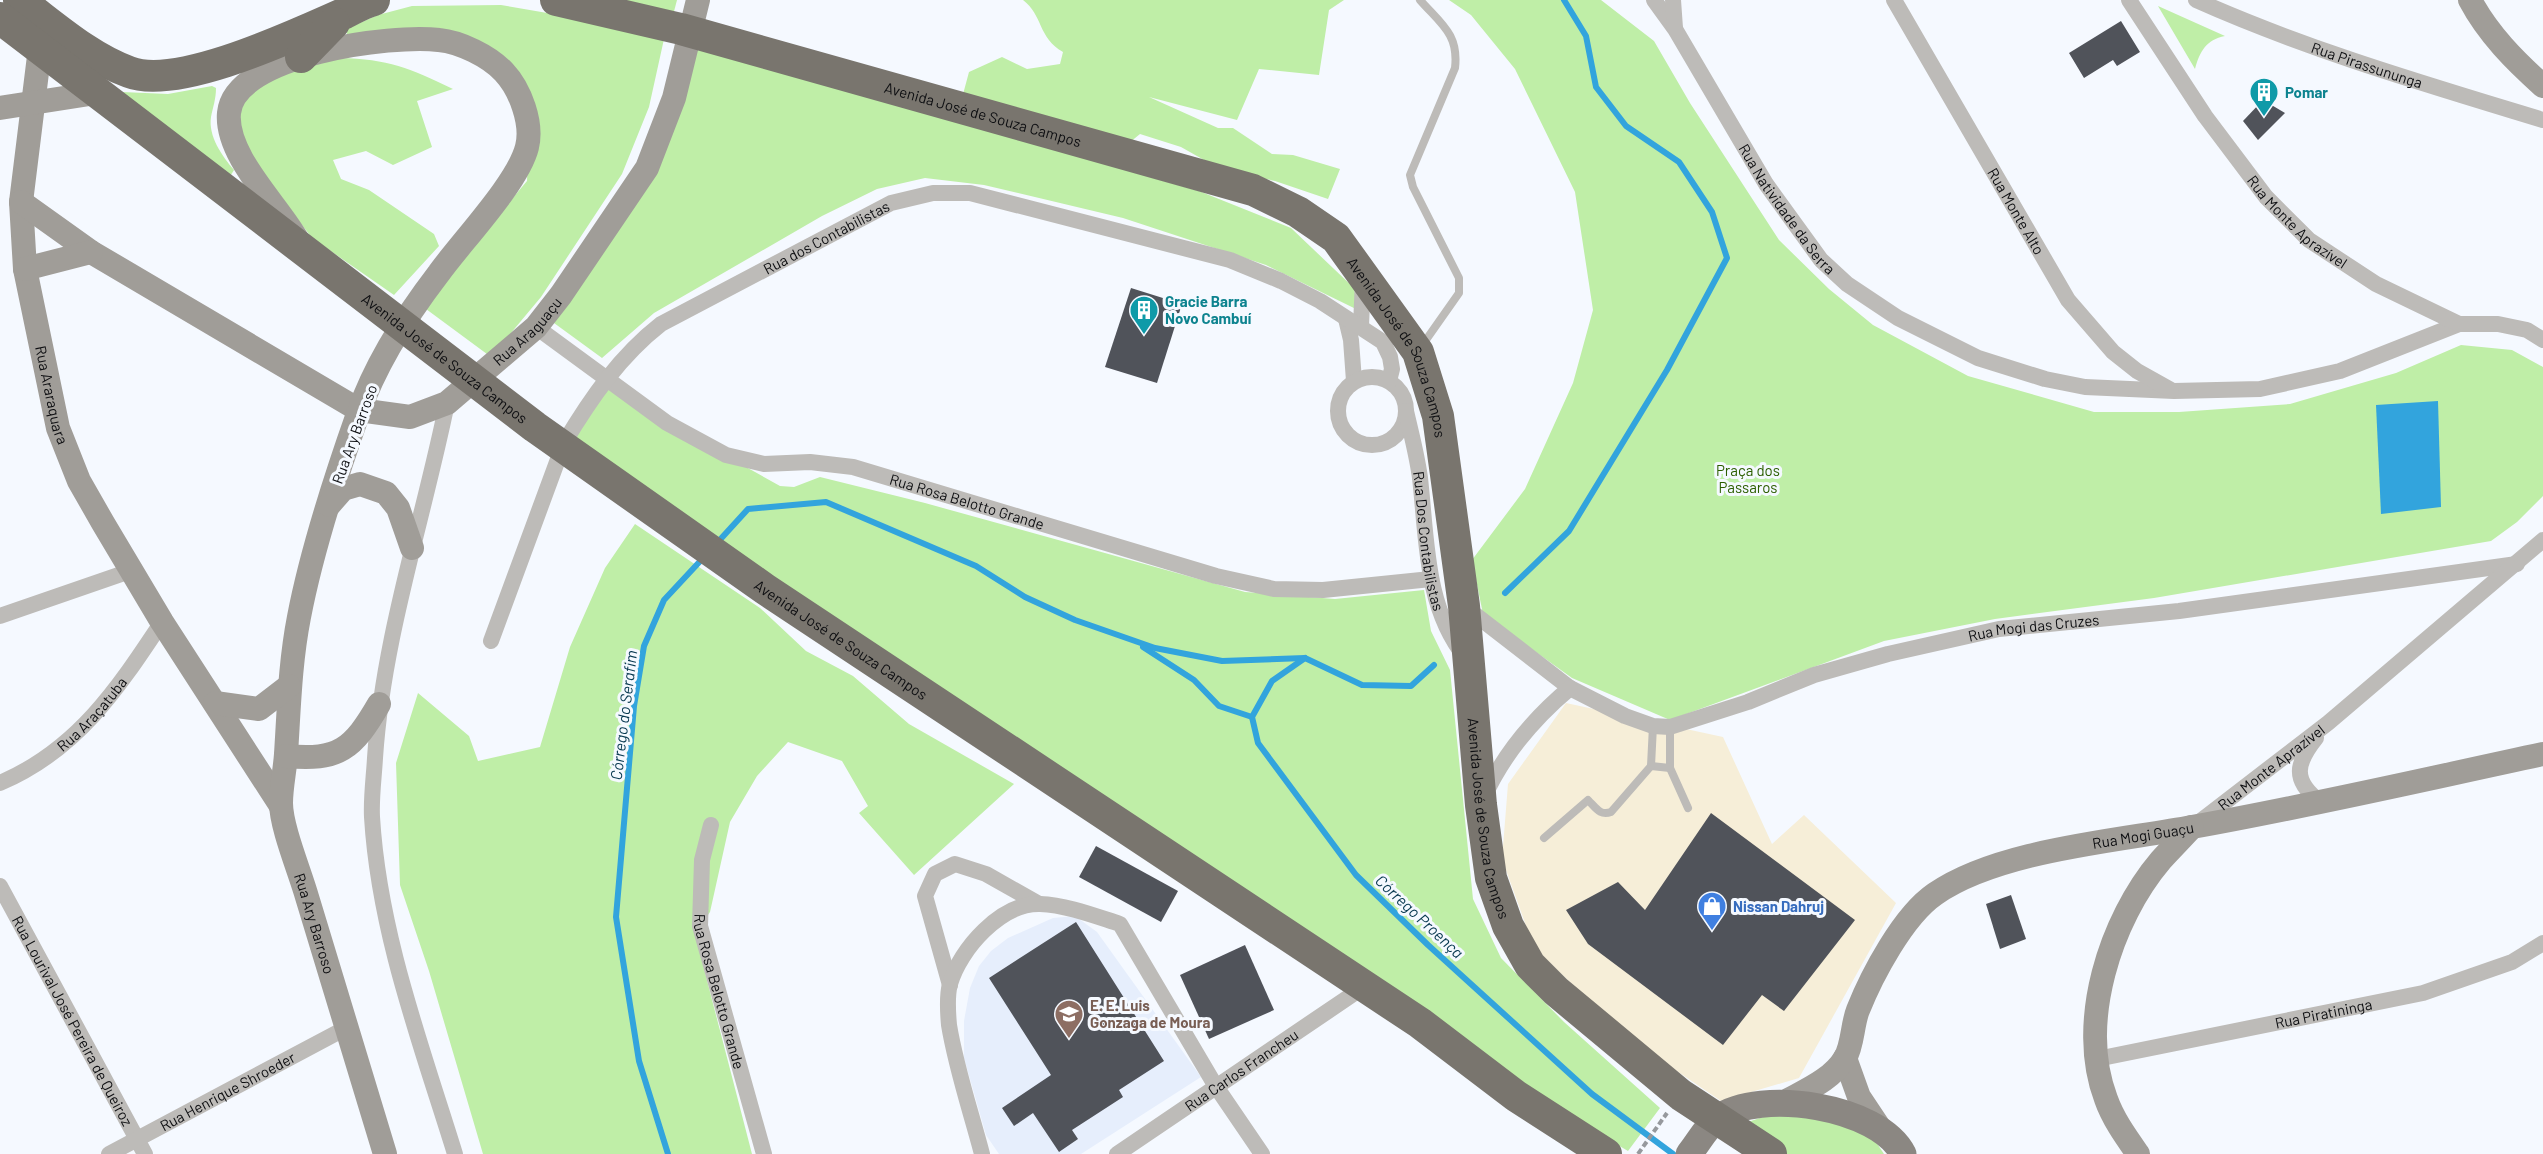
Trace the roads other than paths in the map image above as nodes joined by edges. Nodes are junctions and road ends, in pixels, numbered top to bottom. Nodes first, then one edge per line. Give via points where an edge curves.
1 (19, 0) edge
2 (555, 0) edge
3 (698, 0) edge
4 (1420, 0) edge
5 (1654, 0) edge
6 (1673, 0) edge
7 (1894, 0) edge
8 (2129, 0) edge
9 (2196, 0) edge
10 (2470, 0) edge
11 (361, 4) edge
12 (0, 18) edge
13 (1675, 29) junction
14 (40, 48) junction
15 (226, 61) junction
16 (290, 61) junction
17 (2543, 86) edge
18 (96, 93) junction
19 (32, 101) junction
20 (0, 108) edge
21 (2543, 120) edge
22 (21, 202) junction
23 (304, 250) junction
24 (91, 252) junction
25 (25, 269) junction
26 (1363, 277) junction
27 (1353, 322) junction
28 (2459, 324) junction
29 (536, 327) junction
30 (2543, 340) edge
31 (1418, 352) junction
32 (607, 380) junction
33 (1354, 381) junction
34 (1389, 381) junction
35 (2174, 392) junction
36 (447, 404) junction
37 (359, 410) junction
38 (1406, 411) junction
39 (1395, 436) junction
40 (1419, 477) junction
41 (329, 505) junction
42 (2543, 540) edge
43 (412, 548) junction
44 (2517, 564) junction
45 (133, 570) junction
46 (1431, 579) junction
47 (1464, 606) junction
48 (0, 616) edge
49 (162, 622) junction
50 (490, 641) dead end
51 (1469, 663) junction
52 (289, 686) junction
53 (1570, 688) junction
54 (215, 703) junction
55 (379, 705) junction
56 (2328, 723) junction
57 (1662, 726) junction
58 (2543, 754) edge
59 (286, 756) junction
60 (1651, 766) junction
61 (1670, 768) junction
62 (0, 783) edge
63 (2319, 801) junction
64 (1481, 805) junction
65 (281, 806) junction
66 (1688, 808) dead end
67 (711, 825) dead end
68 (2192, 827) junction
69 (1544, 838) dead end
70 (0, 886) edge
71 (1039, 904) junction
72 (2543, 943) edge
73 (950, 985) junction
74 (1365, 986) junction
75 (346, 1028) junction
76 (1845, 1058) junction
77 (2097, 1059) junction
78 (1215, 1085) junction
79 (1516, 1096) junction
80 (1783, 1103) junction
81 (1718, 1118) junction
82 (1881, 1130) junction
83 (137, 1139) junction
84 (983, 1150) edge
85 (1693, 1150) edge
86 (109, 1154) edge
87 (145, 1154) edge
88 (386, 1154) edge
89 (455, 1154) edge
90 (764, 1154) edge
91 (1117, 1154) edge
92 (1262, 1154) edge
93 (1569, 1154) edge
94 (1606, 1154) edge
95 (1771, 1154) edge
96 (1903, 1154) edge
97 (2138, 1154) edge

1 - 15 highway via 96,56 129,72 173,77
2 - 26 highway, Avenida José de Souza Campos via 694,33 1253,190 1298,212 1336,238
3 - 29 main road, Rua Araguaçu via 674,98 647,168
4 - 31 lane via 1453,36 1457,51 1455,68 1410,175 1459,278 1459,293
5 - 13 street, Rua Natividade da Serra
6 - 13 street
7 - 35 street, Rua Monte Alto via 2068,300 2113,351 2137,371
8 - 28 street, Rua Monte Aprazível via 2205,116 2266,197 2309,240 2376,284
9 - 21 street, Rua Pirassununga via 2325,53
10 - 17 main road via 2513,59
11 - 15 highway
11 - 16 highway
12 - 14 highway, Avenida José de Souza Campos
13 - 35 street, Rua Natividade da Serra via 1766,184 1821,260 1847,284 1898,318 1977,358 2085,387
14 - 18 highway, Avenida José de Souza Campos
14 - 19 main road, Rua Araraquara
15 - 16 highway
16 - 23 main road, Rua Ary Barroso via 251,79 241,88 229,106 229,124 244,162
16 - 37 main road, Rua Ary Barroso via 343,47 399,39 442,40 480,55 504,72 526,113 528,138 524,156 504,190 392,337
18 - 19 main road
18 - 23 highway, Avenida José de Souza Campos
19 - 20 main road
19 - 22 main road, Rua Araraquara
22 - 24 main road, Rua Araguaçu
22 - 25 main road, Rua Araraquara
23 - 74 highway, Avenida José de Souza Campos via 535,427 765,589
24 - 25 main road
24 - 37 main road, Rua Araguaçu
25 - 45 main road, Rua Araraquara via 57,428 79,481
26 - 27 street
26 - 31 highway, Avenida José de Souza Campos
27 - 32 street, Rua dos Contabilistas via 1320,301 1230,260 970,194 933,193 891,203 661,324 633,346
27 - 33 street
27 - 34 street, Rua dos Contabilistas via 1383,342 1392,369
28 - 30 street, Rua Monte Aprazível via 2498,324 2527,330
28 - 35 street via 2340,371 2260,389
29 - 32 street, Rua Rosa Belotto Grande
29 - 36 main road, Rua Araguaçu
31 - 47 highway, Avenida José de Souza Campos via 1438,416
32 - 46 street, Rua Rosa Belotto Grande via 667,423 726,455 764,464 810,462 853,467 1216,576 1274,589 1323,590
32 - 50 street, Rua dos Contabilistas via 564,443
33 - 34 street via 1365,377
33 - 39 street via 1338,404 1341,426 1348,436 1366,445 1379,445
34 - 38 street via 1404,399
36 - 37 main road, Rua Araguaçu via 410,417
36 - 43 street
37 - 41 main road, Rua Ary Barroso
38 - 39 street
38 - 40 street, Rua Dos Contabilistas
39 - 40 street, Rua dos Contabilistas
40 - 46 street, Rua Dos Contabilistas
41 - 43 main road via 343,489 360,484 386,493 398,508
41 - 52 main road, Rua Ary Barroso via 299,614
42 - 44 street, Rua Monte Aprazível
43 - 55 street
44 - 56 street, Rua Monte Aprazível
44 - 57 street, Rua Mogi das Cruzes via 2179,611 1999,629 1814,675 1748,702
45 - 48 street
45 - 49 main road, Rua Araraquara
46 - 51 street, Rua Dos Contabilistas via 1446,630
47 - 51 highway, Avenida José de Souza Campos
47 - 53 street
49 - 54 main road, Rua Araraquara
49 - 62 street, Rua Araçatuba via 103,707 66,745
51 - 64 highway, Avenida José de Souza Campos
52 - 54 main road via 259,709
52 - 59 main road, Rua Ary Barroso
53 - 57 street via 1625,716
53 - 64 street via 1523,732
54 - 65 main road, Rua Araraquara
55 - 59 main road via 363,733 340,753 309,758
55 - 89 street via 372,814 378,887 401,980
56 - 63 street via 2305,752 2299,770 2302,783
56 - 68 street, Rua Monte Aprazível
57 - 60 lane
57 - 61 lane
58 - 63 main road, Rua Mogi Guaçu
59 - 65 main road, Rua Ary Barroso
60 - 61 lane
60 - 69 lane via 1611,812 1599,812 1588,800
61 - 66 lane
63 - 68 main road, Rua Mogi Guaçu
64 - 81 highway, Avenida José de Souza Campos via 1491,878 1508,926 1530,965 1681,1095
65 - 75 main road, Rua Ary Barroso
67 - 90 street, Rua Rosa Belotto Grande via 702,860 700,926
68 - 76 main road, Rua Mogi Guaçu via 2013,860 1934,894 1911,918 1885,956 1857,1011
68 - 77 main road, Rua Monte Aprazível via 2160,862 2136,897 2113,943 2098,990 2094,1041
70 - 83 street, Rua Lourival José Pereira de Queiroz
71 - 73 street via 1009,911 982,931
71 - 73 street via 986,874 955,864 935,874 925,896
71 - 78 street via 1120,924
72 - 77 street, Rua Piratininga via 2512,962 2423,993
73 - 84 street via 949,1024
74 - 78 street, Rua Carlos Francheu
74 - 79 highway, Avenida José de Souza Campos
75 - 83 street, Rua Henrique Shroeder
75 - 88 main road, Rua Ary Barroso
76 - 80 main road, Rua Mogi Guaçu via 1823,1081
76 - 82 main road via 1859,1097
77 - 97 main road, Rua Monte Aprazível via 2105,1099
78 - 91 street, Rua Carlos Francheu
78 - 92 street
79 - 93 highway
79 - 94 highway, Avenida José de Souza Campos
80 - 81 main road via 1743,1108
80 - 82 main road via 1825,1107
81 - 85 main road
81 - 95 highway, Avenida José de Souza Campos
82 - 96 main road via 1897,1143
83 - 86 street, Rua Henrique Shroeder
83 - 87 street, Rua Lourival José Pereira de Queiroz

